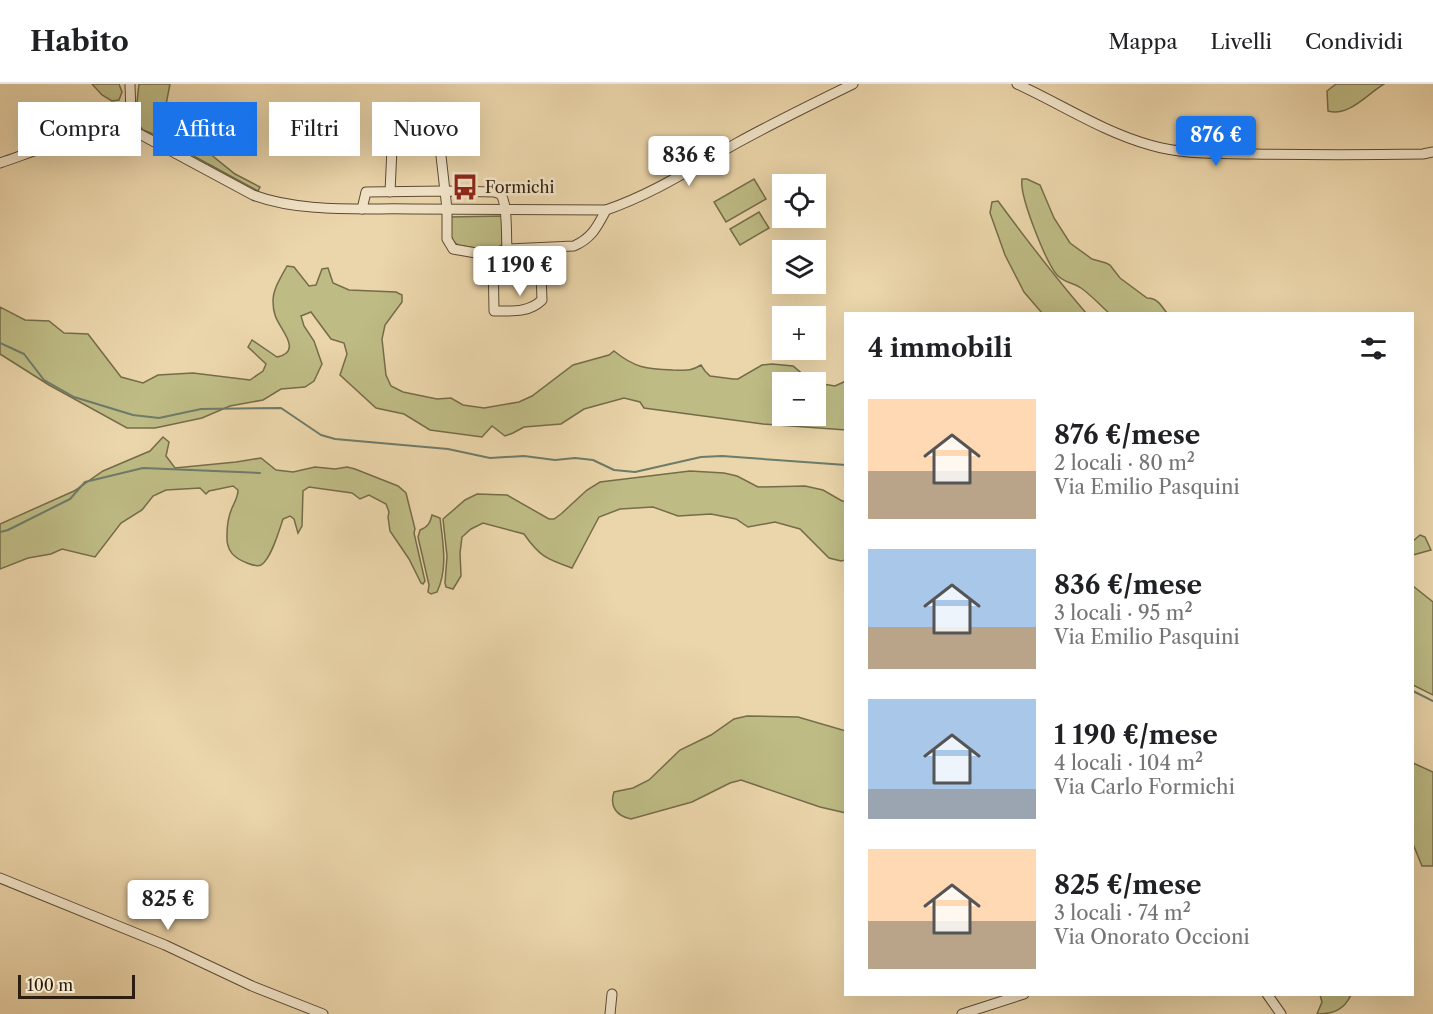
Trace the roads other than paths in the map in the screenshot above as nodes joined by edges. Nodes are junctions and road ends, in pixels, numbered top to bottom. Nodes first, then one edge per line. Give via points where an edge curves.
1 (130, 84) edge
2 (853, 84) edge
3 (1017, 84) edge
4 (130, 102) edge
5 (141, 135) edge
6 (1433, 152) edge
7 (22, 156) edge
8 (0, 163) edge
9 (444, 191) junction
10 (390, 192) junction
11 (362, 209) junction
12 (447, 209) junction
13 (505, 210) junction
14 (606, 210) junction
15 (540, 248) junction
16 (507, 249) junction
17 (493, 256) junction
18 (0, 878) edge
19 (612, 993) dead end
20 (1018, 996) edge
21 (1268, 996) edge
22 (323, 1014) edge
23 (610, 1014) edge
24 (963, 1014) edge
25 (1281, 1014) edge

1 - 4 street
2 - 14 street via 740,141 669,183
3 - 6 street via 1122,136 1173,150 1346,155
5 - 11 street via 269,201
7 - 8 street
9 - 10 street
9 - 10 street via 440,147 392,147
9 - 12 street
9 - 13 street via 495,192 500,194
10 - 11 street via 366,192
11 - 12 street
12 - 13 street
12 - 17 street via 447,239 453,249
13 - 14 street
13 - 16 street
14 - 15 street via 595,232 583,242
15 - 16 street
15 - 17 street via 542,300 518,311 494,311
16 - 17 street
18 - 22 street
19 - 23 street
20 - 24 street
21 - 25 street

